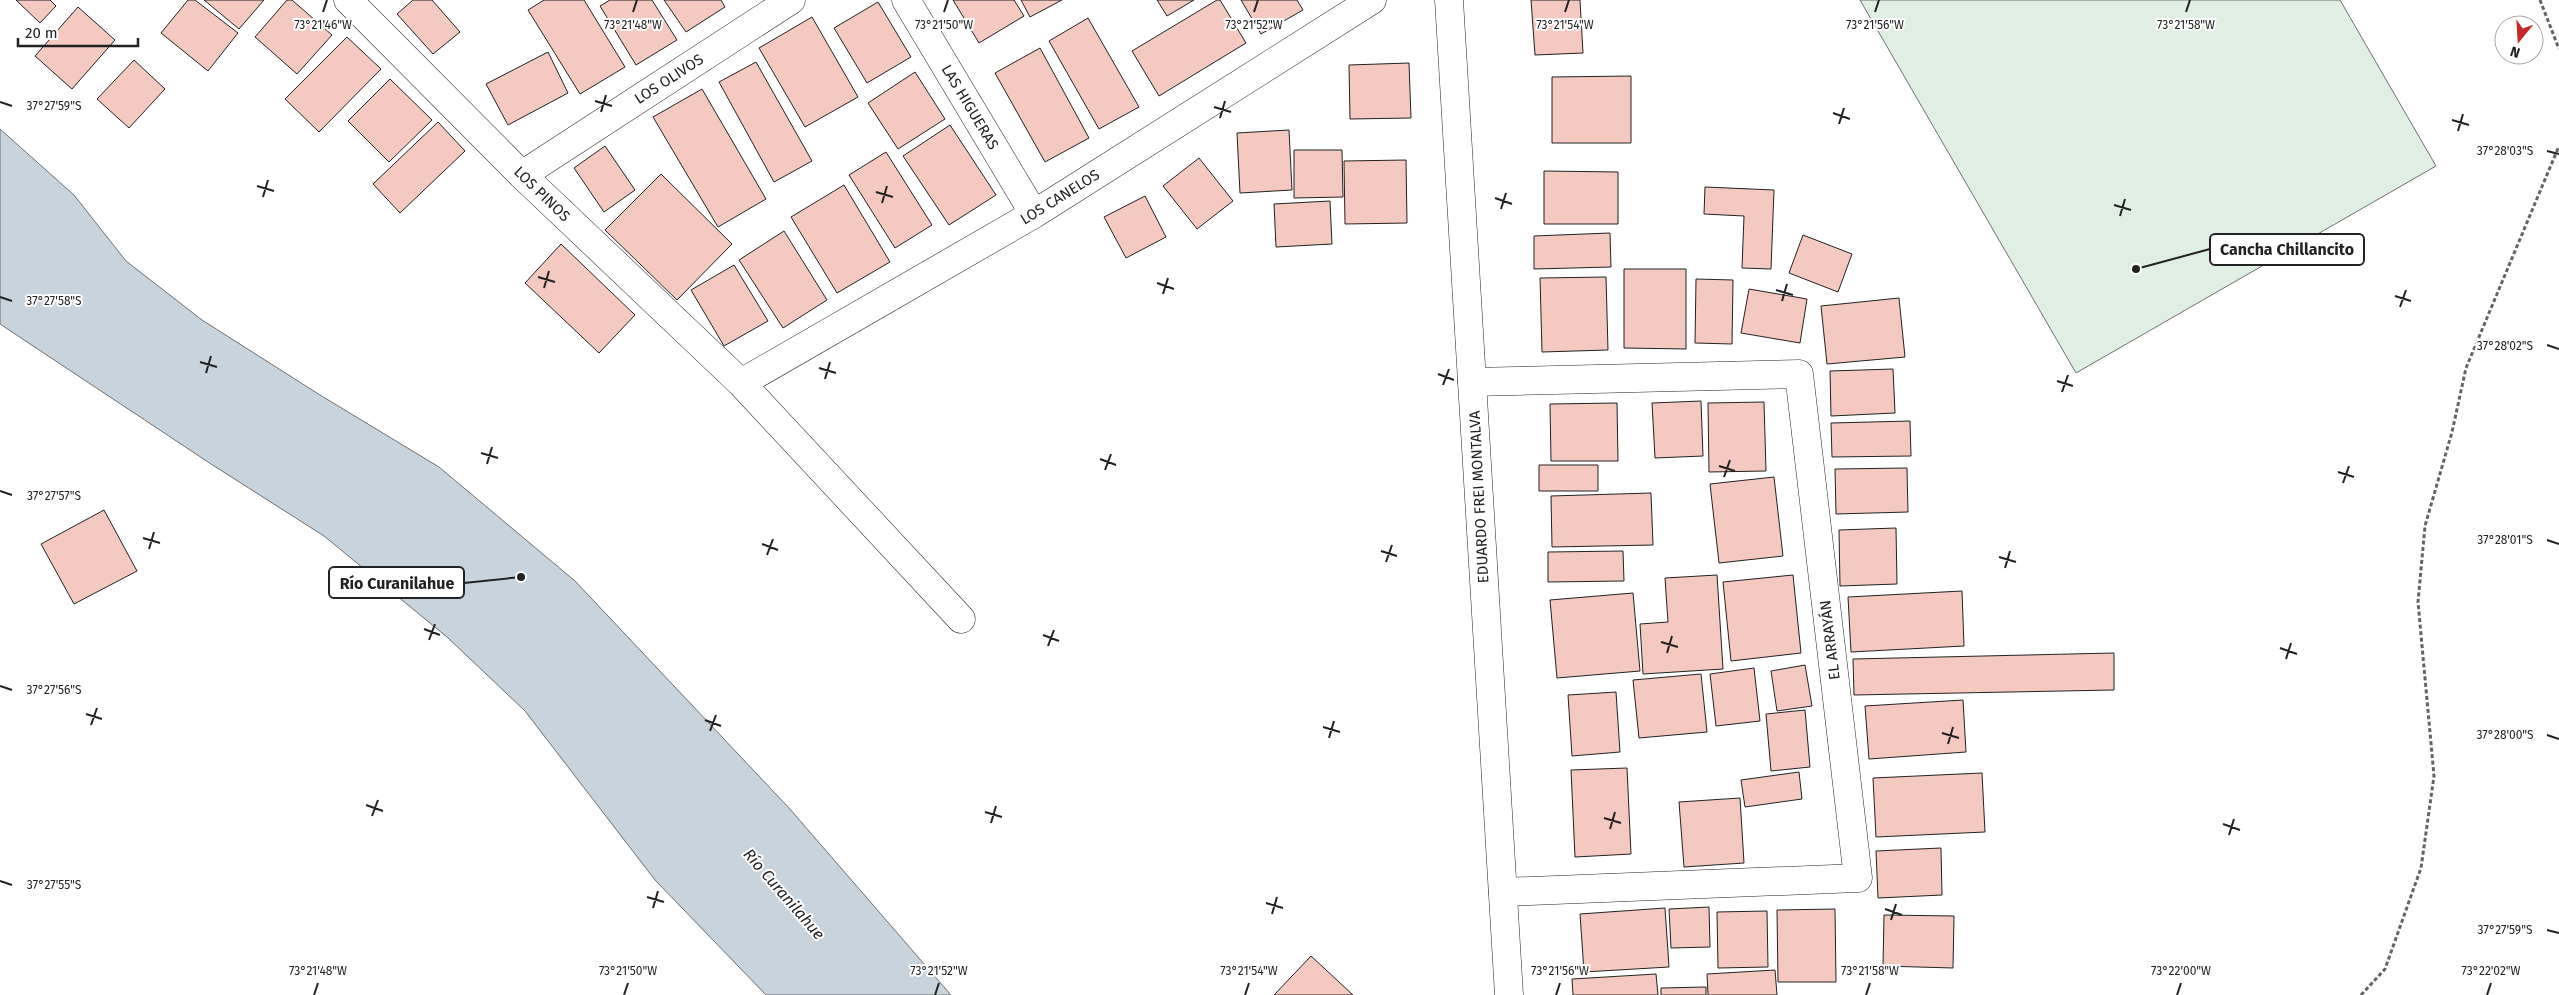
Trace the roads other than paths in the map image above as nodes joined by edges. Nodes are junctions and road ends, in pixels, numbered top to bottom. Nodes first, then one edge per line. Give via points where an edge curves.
1 (348, 0) edge
2 (791, 0) edge
3 (906, 0) edge
4 (1372, 0) edge
5 (1449, 0) edge
6 (522, 175) junction
7 (1034, 214) junction
8 (1472, 382) junction
9 (741, 383) junction
10 (961, 619) dead end
11 (1502, 892) junction
12 (1509, 995) edge

1 - 6 street, LOS PINOS
2 - 6 street, LOS OLIVOS
3 - 7 street, LAS HIGUERAS
4 - 7 street, LOS CANELOS
5 - 8 street, EDUARDO FREI MONTALVA
6 - 9 street, LOS PINOS
7 - 9 street, LOS CANELOS
8 - 11 street, EDUARDO FREI MONTALVA
8 - 11 street, EL ARRAYÁN via 1799,374 1858,878
9 - 10 street, LOS PINOS
11 - 12 street, EDUARDO FREI MONTALVA

